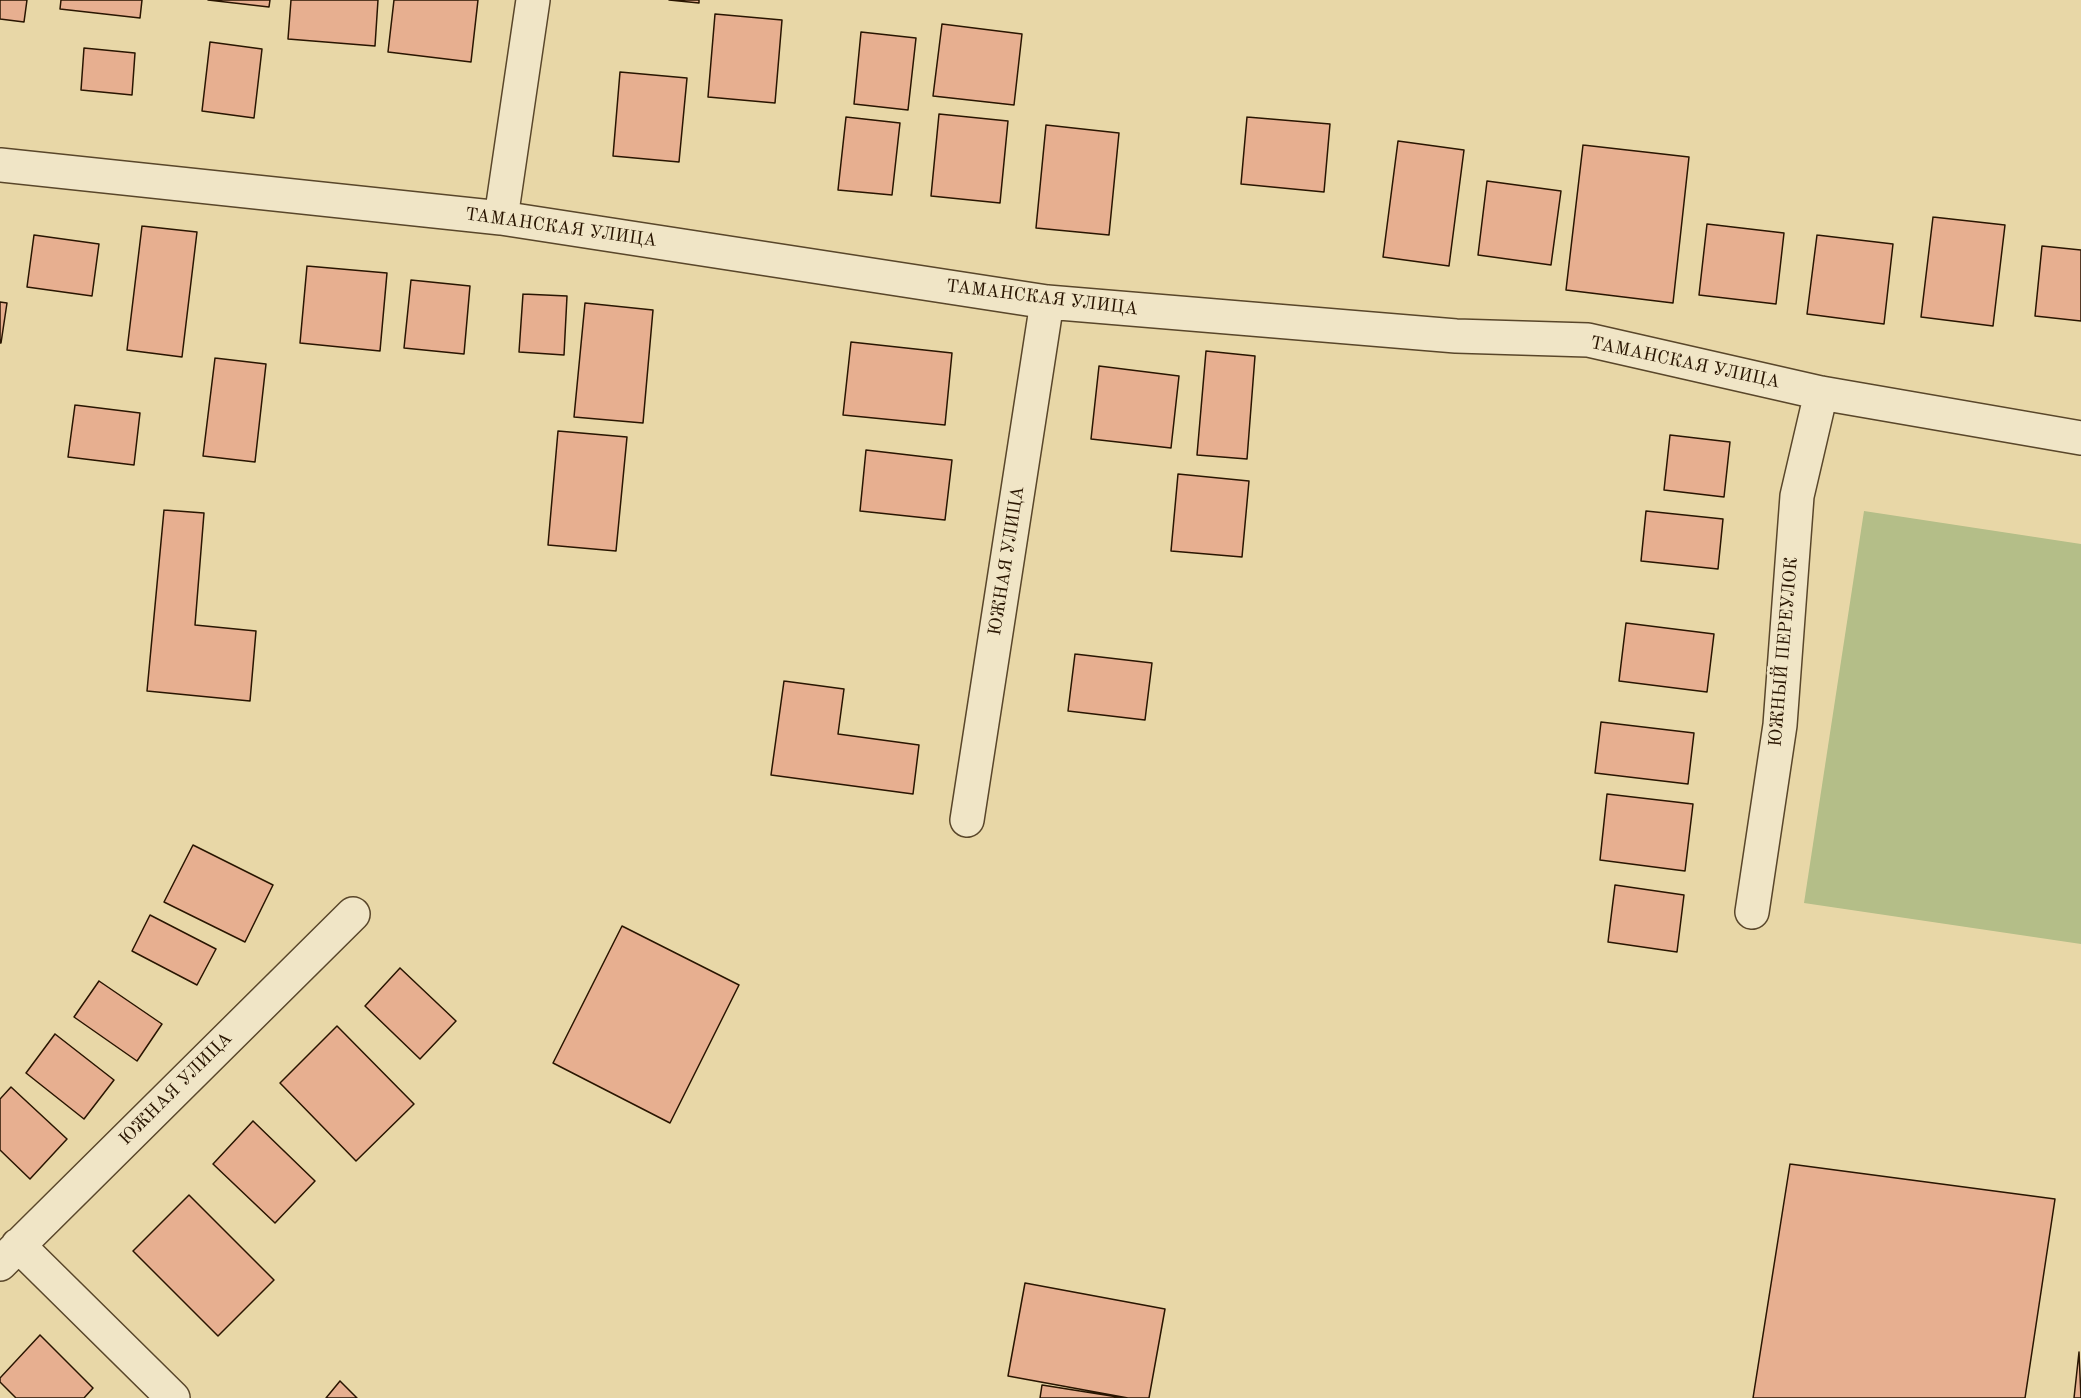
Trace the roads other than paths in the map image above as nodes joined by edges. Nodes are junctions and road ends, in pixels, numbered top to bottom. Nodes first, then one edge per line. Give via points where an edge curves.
1 (532, 0) edge
2 (0, 165) edge
3 (501, 218) junction
4 (1047, 302) junction
5 (1821, 393) junction
6 (2081, 438) edge
7 (967, 820) dead end
8 (1752, 912) dead end
9 (353, 914) dead end
10 (9, 1255) edge
11 (173, 1398) edge

1 - 3 street
2 - 3 street, ТАМАНСКАЯ УЛИЦА
3 - 4 street, ТАМАНСКАЯ УЛИЦА
4 - 5 street, ТАМАНСКАЯ УЛИЦА via 1444,336 1588,340
4 - 7 street, ЮЖНАЯ УЛИЦА
5 - 6 street, ТАМАНСКАЯ УЛИЦА
5 - 8 street, ЮЖНЫЙ ПЕРЕУЛОК via 1797,496 1780,724
9 - 10 street, ЮЖНАЯ УЛИЦА
10 - 11 street

